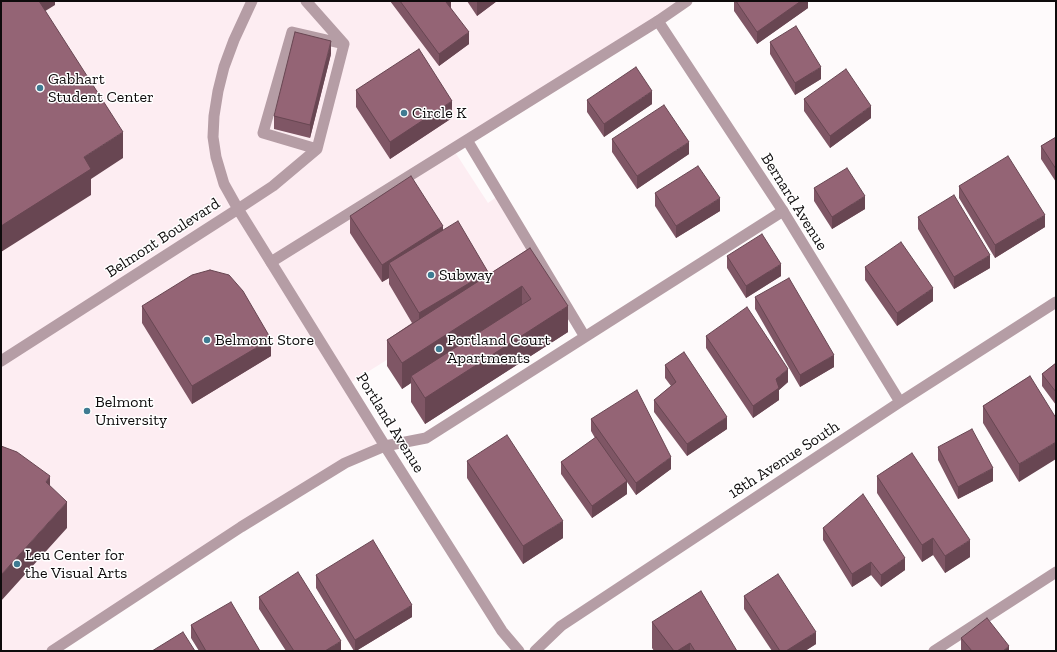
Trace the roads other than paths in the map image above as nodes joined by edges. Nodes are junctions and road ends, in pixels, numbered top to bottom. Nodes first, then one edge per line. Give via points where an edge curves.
1 (252, 1) edge
2 (306, 1) edge
3 (687, 1) edge
4 (658, 21) junction
5 (344, 44) junction
6 (467, 140) junction
7 (317, 149) junction
8 (238, 208) junction
9 (783, 211) junction
10 (272, 262) junction
11 (1056, 302) edge
12 (584, 337) junction
13 (1, 361) edge
14 (900, 402) junction
15 (385, 446) junction
16 (1056, 572) edge
17 (52, 651) edge
18 (520, 651) edge
19 (535, 651) edge
20 (934, 651) edge

1 - 8 street, Belmont Boulevard via 224,67 214,116 213,137 216,157 224,184
2 - 5 street
3 - 4 street
4 - 6 street
4 - 9 street, Bernard Avenue
5 - 7 street via 331,76 321,115
5 - 7 street via 292,32 276,101 263,133
6 - 10 street
6 - 12 street
7 - 8 street via 273,186
8 - 10 street, Portland Avenue
8 - 13 street, Belmont Boulevard
9 - 12 street
9 - 14 street, Bernard Avenue
10 - 15 street, Portland Avenue
11 - 14 street, 18th Avenue South
12 - 15 street via 426,438
14 - 19 street, 18th Avenue South via 561,626
15 - 17 street via 346,463 241,527
15 - 18 street, Portland Avenue via 502,631
16 - 20 street

